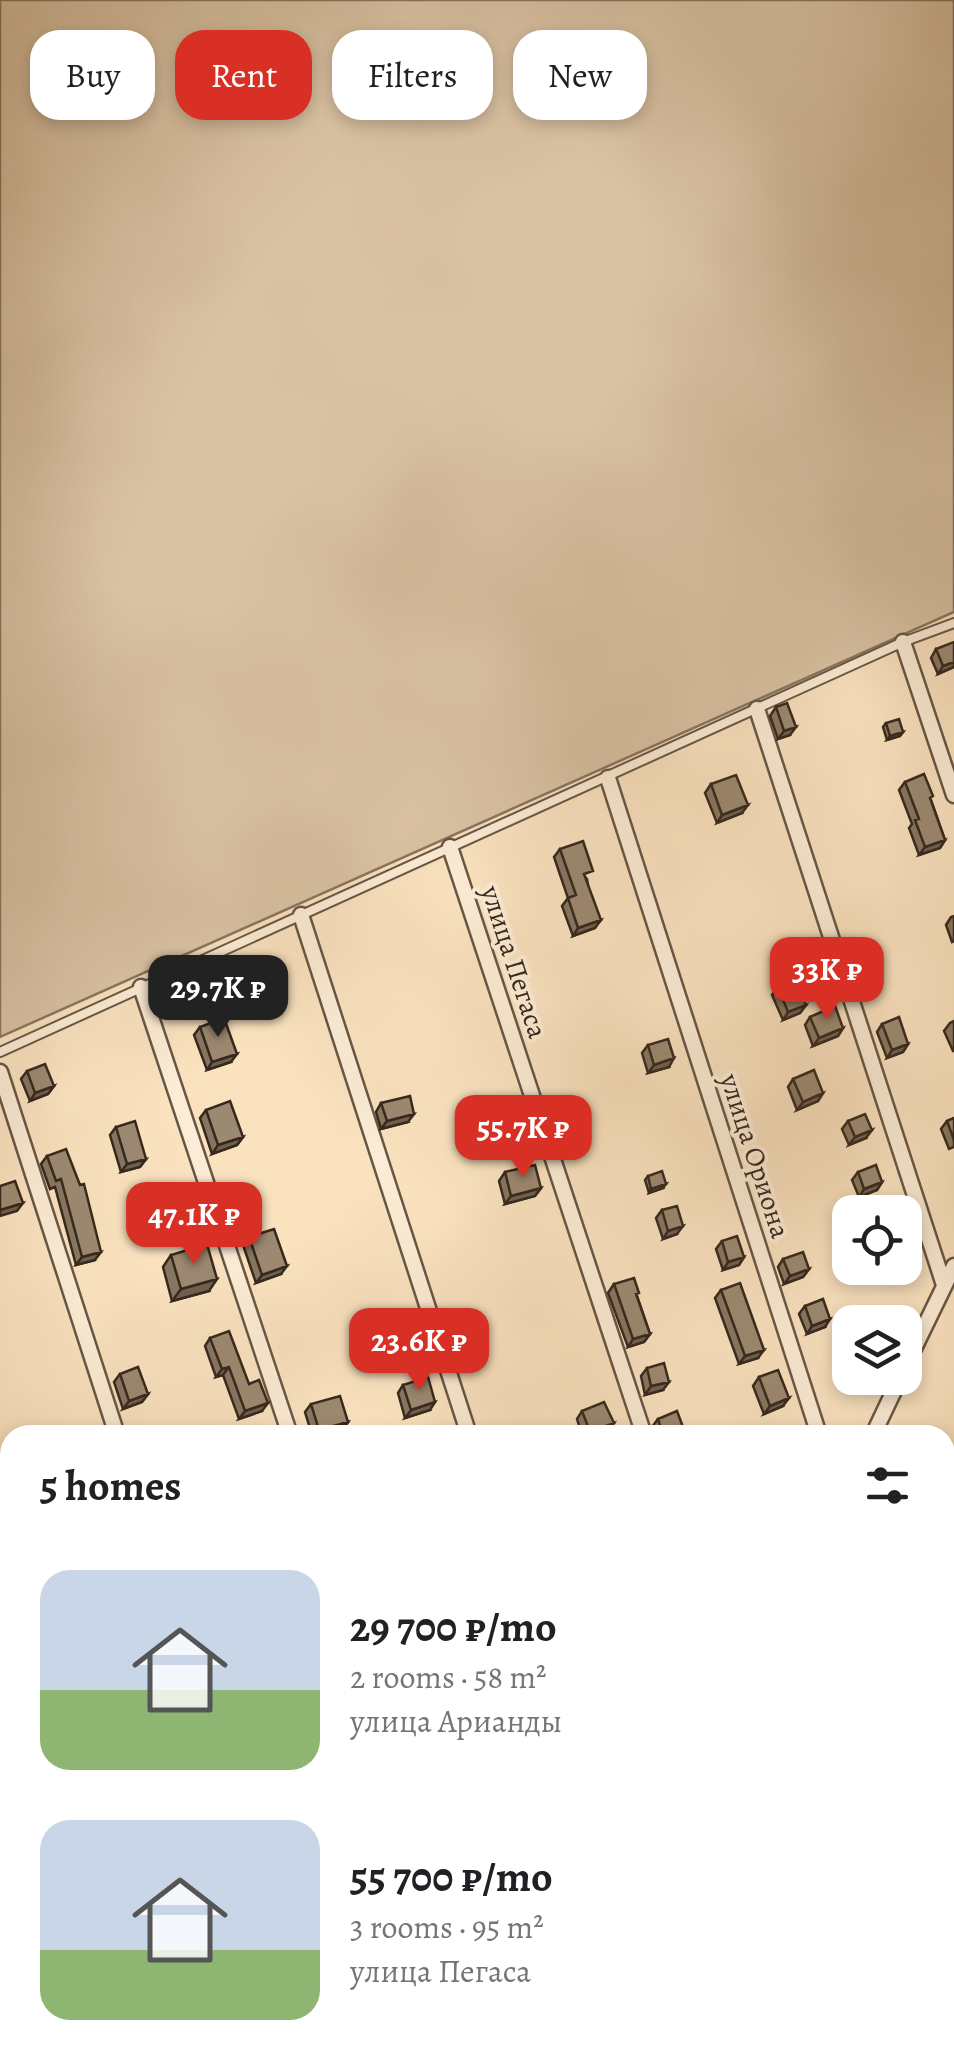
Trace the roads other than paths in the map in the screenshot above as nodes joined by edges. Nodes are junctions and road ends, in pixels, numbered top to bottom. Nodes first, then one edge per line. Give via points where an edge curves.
1 (954, 623) edge
2 (903, 642) junction
3 (756, 709) junction
4 (608, 778) junction
5 (954, 796) edge
6 (450, 847) junction
7 (301, 916) junction
8 (141, 987) junction
9 (0, 1052) edge
10 (0, 1072) edge
11 (954, 1266) edge
12 (944, 1285) junction
13 (922, 1331) edge
14 (892, 1395) edge
15 (115, 1425) edge
16 (287, 1425) edge
17 (466, 1425) edge
18 (641, 1425) edge
19 (816, 1425) edge
20 (877, 1425) edge

1 - 2 lane
2 - 3 lane
2 - 5 street
3 - 4 lane
3 - 12 street
4 - 6 lane
4 - 19 street, улица Ориона
6 - 7 lane
6 - 18 street, улица Пегаса
7 - 8 lane
7 - 17 street
8 - 9 lane
8 - 16 street
10 - 15 street
11 - 12 street
12 - 13 street
14 - 20 street

